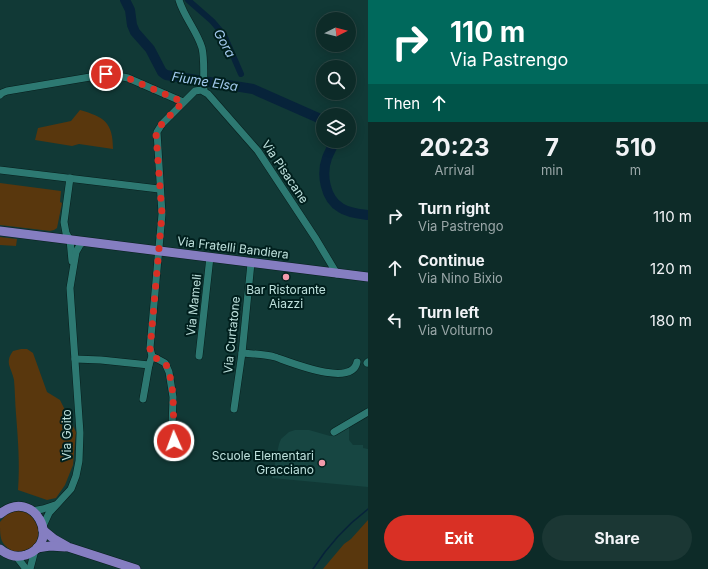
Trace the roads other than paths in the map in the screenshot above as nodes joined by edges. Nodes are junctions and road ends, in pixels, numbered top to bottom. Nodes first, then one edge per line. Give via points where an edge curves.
1 (179, 0) edge
2 (204, 88) junction
3 (0, 95) edge
4 (183, 102) junction
5 (0, 170) edge
6 (70, 178) junction
7 (160, 189) junction
8 (64, 222) junction
9 (0, 231) edge
10 (54, 238) junction
11 (70, 240) junction
12 (83, 242) junction
13 (159, 251) junction
14 (210, 257) junction
15 (251, 263) junction
16 (72, 267) junction
17 (337, 274) junction
18 (368, 277) edge
19 (242, 353) junction
20 (152, 356) junction
21 (199, 356) dead end
22 (75, 359) junction
23 (357, 362) dead end
24 (149, 365) junction
25 (143, 399) dead end
26 (234, 409) dead end
27 (368, 412) edge
28 (334, 432) dead end
29 (174, 441) dead end
30 (57, 504) junction
31 (32, 511) junction
32 (0, 514) edge
33 (43, 528) junction
34 (68, 547) junction
35 (0, 548) edge
36 (36, 549) junction
37 (16, 556) junction
38 (26, 569) edge
39 (30, 569) edge
40 (136, 569) edge

1 - 2 street via 201,46
2 - 4 street via 196,90
2 - 17 street, Via Pisacane via 258,151
3 - 4 street via 7,91 106,74 128,78
4 - 7 street via 157,132
5 - 6 street
6 - 7 street
6 - 8 street
7 - 13 street via 162,210
8 - 10 street
8 - 11 street, Via Goito
9 - 10 main road, Via Fratelli Bandiera
10 - 11 main road, Via Fratelli Bandiera
11 - 12 main road, Via Fratelli Bandiera
11 - 16 street, Via Goito
12 - 13 main road, Via Fratelli Bandiera
12 - 16 street, Via Goito via 77,250
13 - 14 main road, Via Fratelli Bandiera
13 - 20 street via 150,348
14 - 15 main road, Via Fratelli Bandiera
14 - 21 street, Via Mameli
15 - 17 main road, Via Fratelli Bandiera
15 - 19 street, Via Curtatone
16 - 22 street, Via Goito via 70,291
17 - 18 main road, Via Fratelli Bandiera
19 - 23 street via 273,357 310,369 334,373 353,370
19 - 26 street, Via Curtatone
20 - 24 street
20 - 29 street via 165,363 169,370 173,394
22 - 24 street
22 - 30 street, Via Goito via 80,433 79,461 71,488
24 - 25 street
27 - 28 street
30 - 31 street
30 - 33 street, Via Goito via 49,513
31 - 32 main road via 19,506
31 - 33 main road
33 - 34 main road via 54,540
33 - 36 main road
34 - 36 main road via 50,546
34 - 40 main road
35 - 37 main road via 7,554
36 - 37 main road via 27,555
36 - 39 street
37 - 38 street

